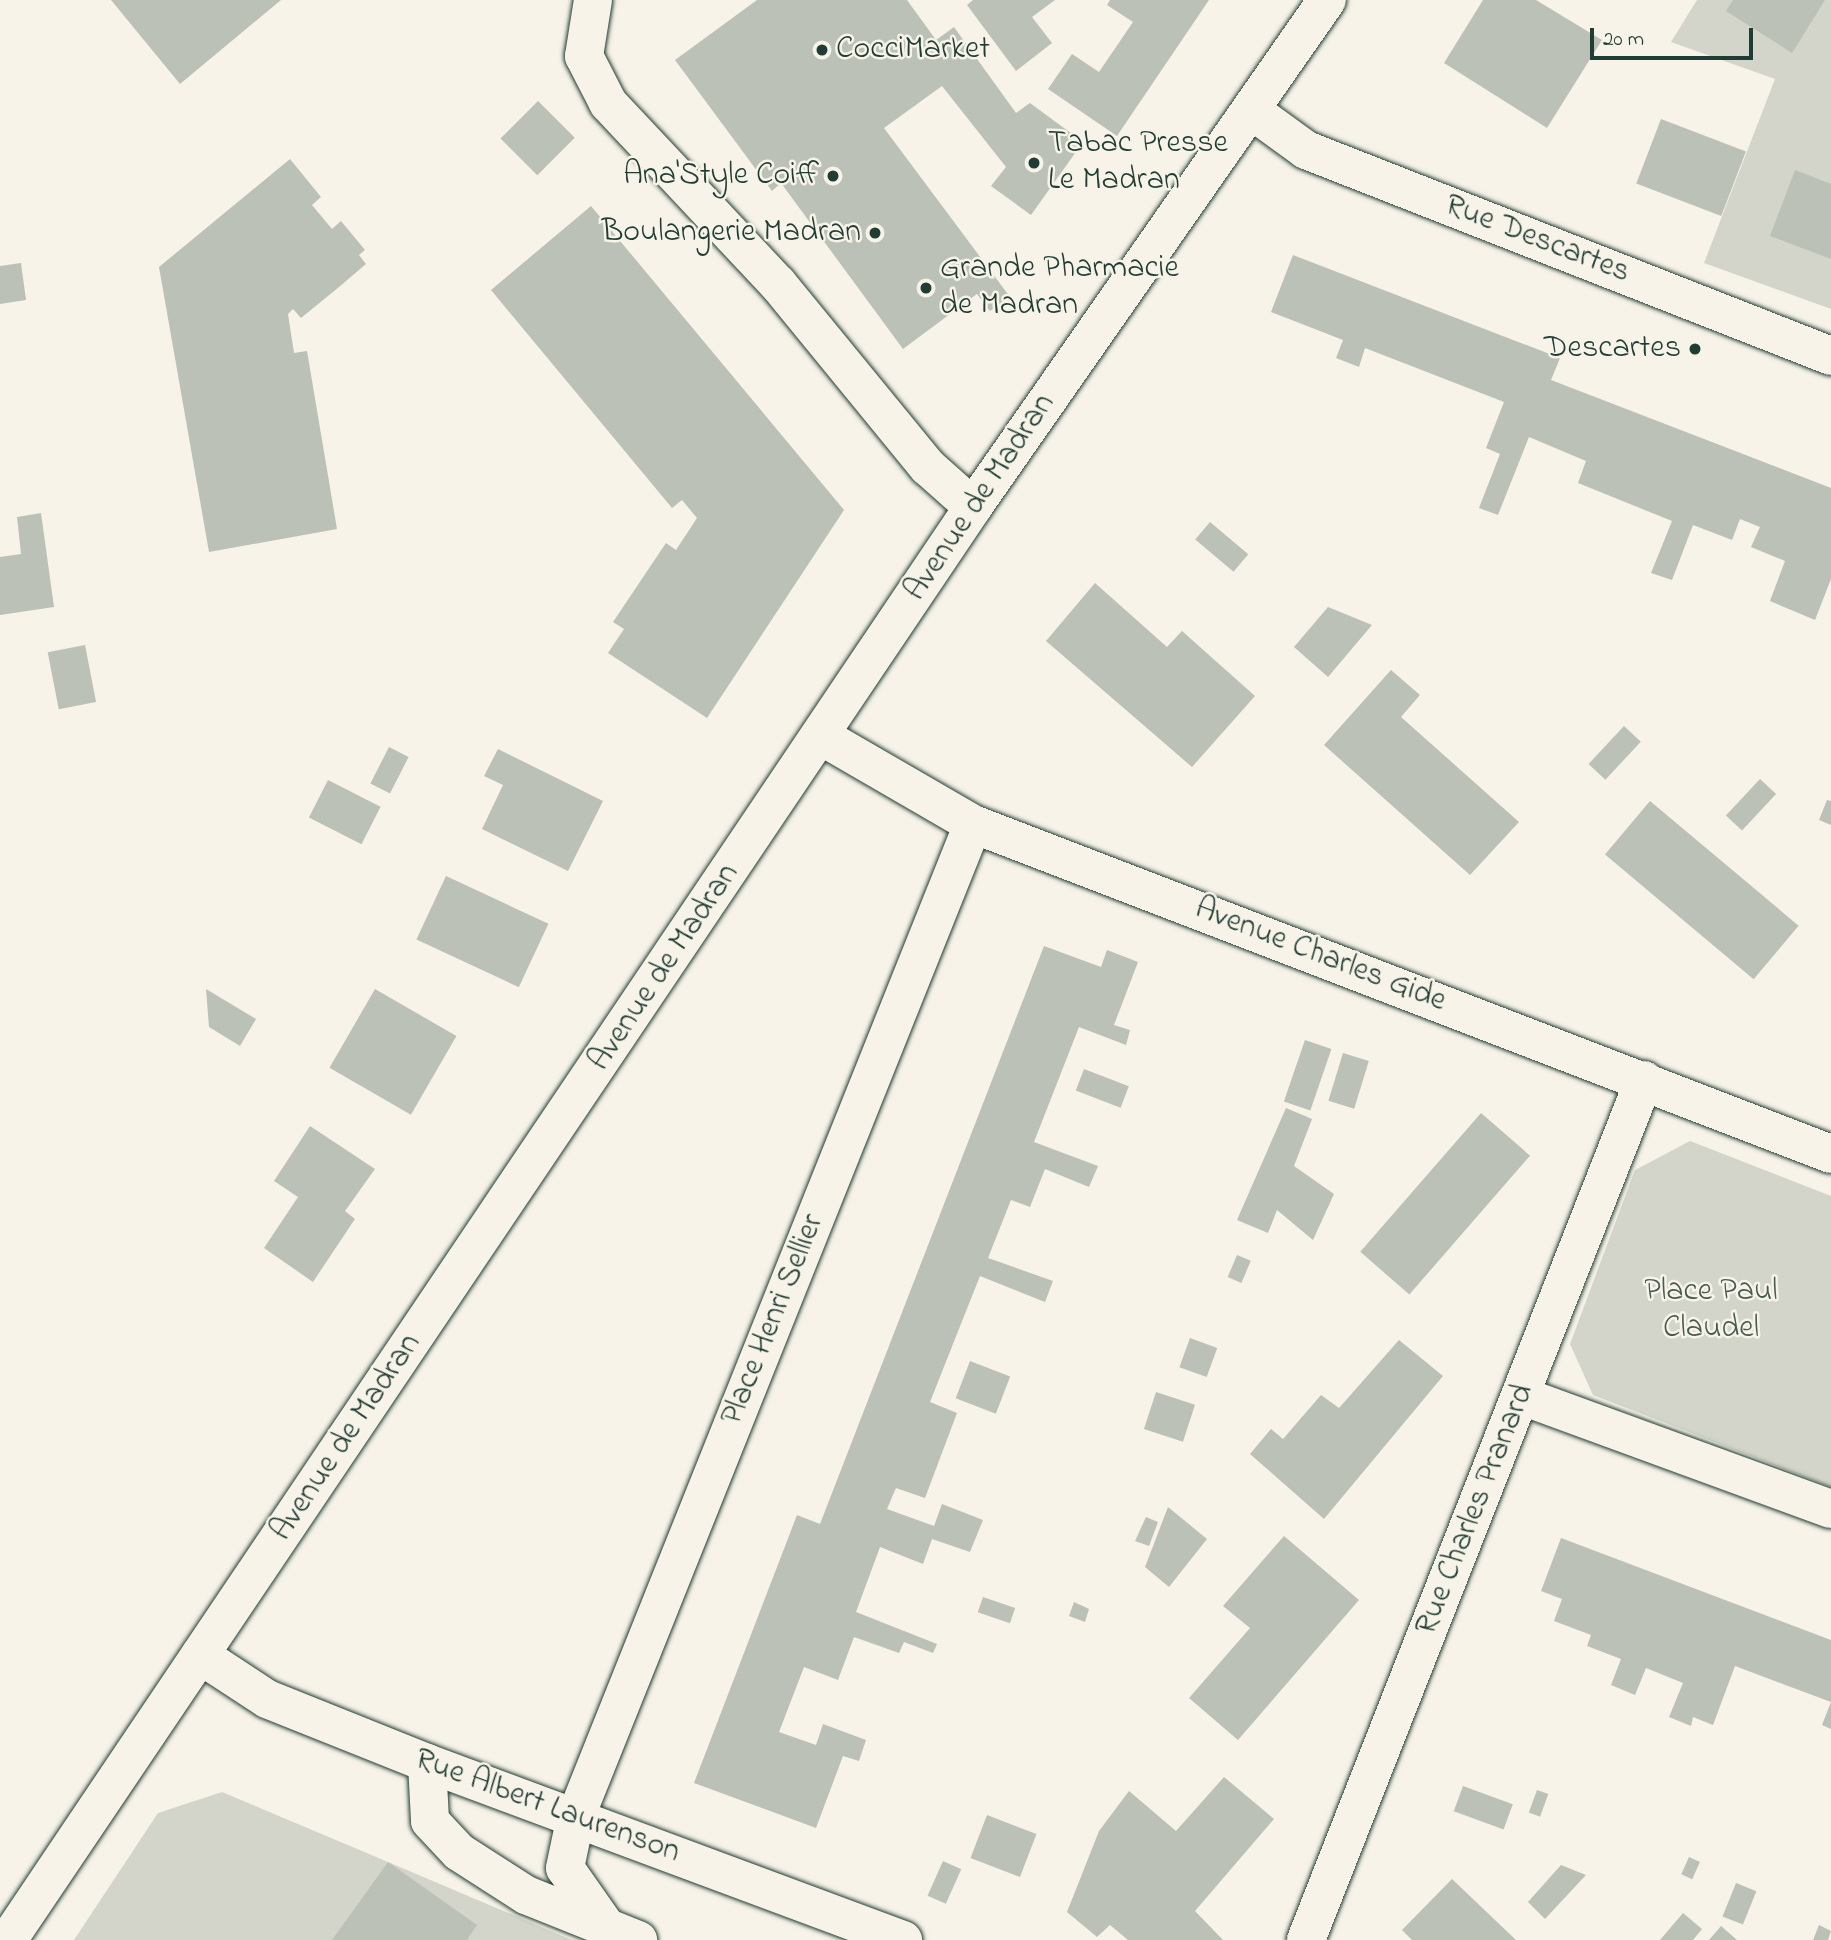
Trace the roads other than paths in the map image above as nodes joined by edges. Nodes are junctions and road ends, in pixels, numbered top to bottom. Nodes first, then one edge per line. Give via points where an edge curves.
1 (593, 0) edge
2 (1327, 0) edge
3 (1251, 110) junction
4 (1831, 356) edge
5 (973, 507) junction
6 (821, 736) junction
7 (973, 824) junction
8 (1644, 1080) junction
9 (1831, 1154) edge
10 (1522, 1396) junction
11 (1831, 1509) edge
12 (200, 1655) junction
13 (427, 1763) junction
14 (576, 1816) junction
15 (623, 1934) edge
16 (8, 1940) edge
17 (903, 1940) edge
18 (1306, 1940) edge

1 - 5 street via 584,56 608,103 778,284 928,467
2 - 3 street, Avenue de Madran
3 - 4 street, Rue Descartes via 1306,150
3 - 5 street, Avenue de Madran
5 - 6 street, Avenue de Madran
6 - 7 street, Avenue Charles Gide
6 - 12 street, Avenue de Madran
7 - 8 street, Avenue Charles Gide
7 - 14 street, Place Henri Sellier
8 - 9 street, Avenue Charles Gide
8 - 10 street, Rue Charles Pranard
10 - 11 street
10 - 18 street, Rue Charles Pranard
12 - 13 street, Rue Albert Laurenson via 267,1699
12 - 16 street, Avenue de Madran
13 - 14 street, Rue Albert Laurenson
13 - 15 street via 430,1821 459,1852 526,1895
14 - 15 street, Place Henri Sellier via 565,1868
14 - 17 street, Rue Albert Laurenson

